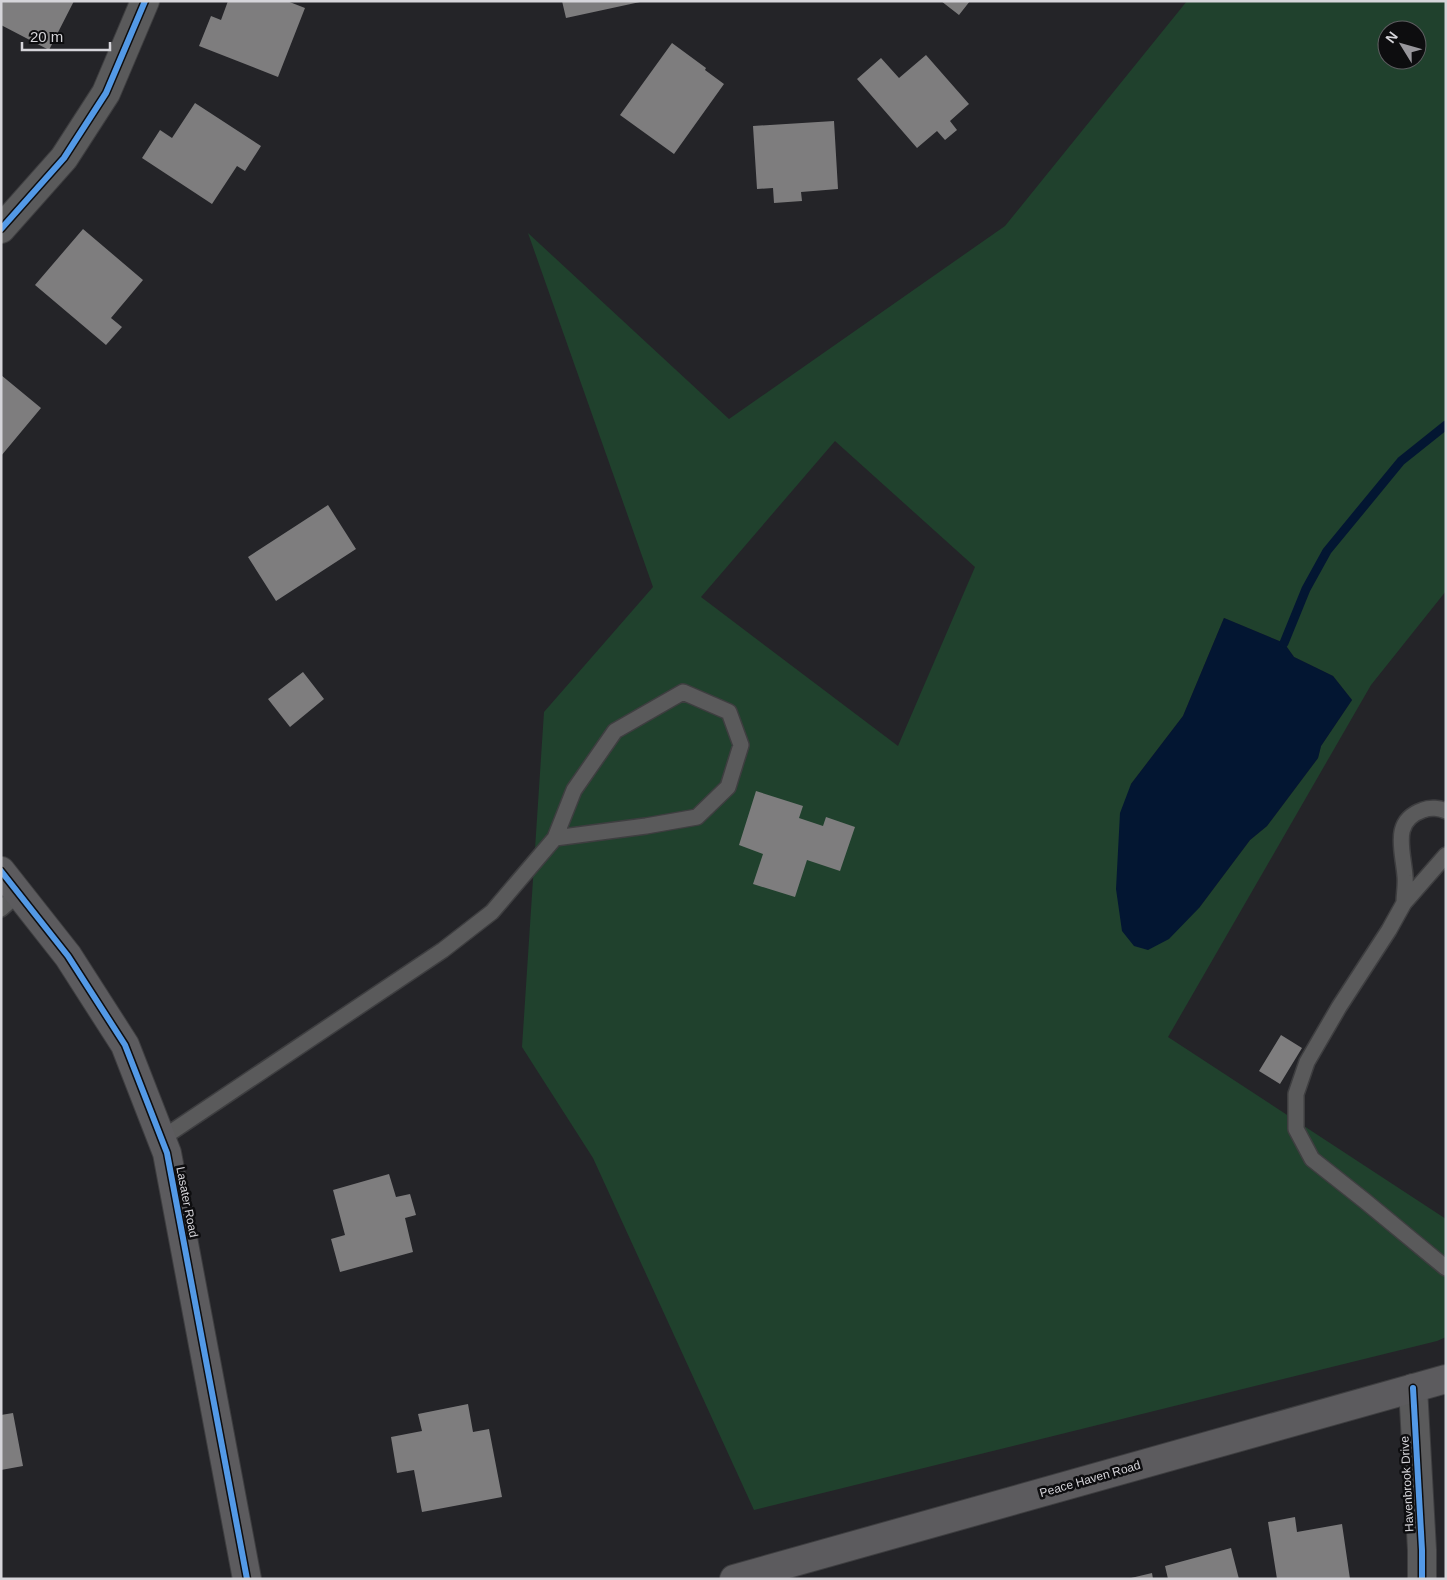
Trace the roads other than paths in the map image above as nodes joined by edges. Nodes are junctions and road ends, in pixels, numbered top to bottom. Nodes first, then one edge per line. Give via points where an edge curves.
1 (145, 1) edge
2 (1, 229) edge
3 (1446, 811) edge
4 (555, 838) junction
5 (1446, 855) edge
6 (1, 871) edge
7 (10, 901) edge
8 (1404, 903) junction
9 (161, 1139) junction
10 (1446, 1268) edge
11 (1446, 1379) edge
12 (1412, 1388) junction
13 (247, 1579) edge
14 (734, 1579) edge
15 (1422, 1579) edge

1 - 2 street via 106,93 64,158
3 - 8 lane via 1427,808 1405,821 1400,842 1405,877
4 - 4 lane via 574,790 615,731 683,692 729,712 741,745 728,787 697,817
4 - 9 lane via 492,912 443,950
5 - 8 lane
6 - 7 street, Lasater Road
7 - 9 street, Lasater Road via 68,956 125,1045
8 - 10 lane via 1307,1062 1296,1094 1296,1128 1312,1160
9 - 13 street, Lasater Road
11 - 12 street, Peace Haven Road
12 - 14 street, Peace Haven Road
12 - 15 street, Havenbrook Drive

